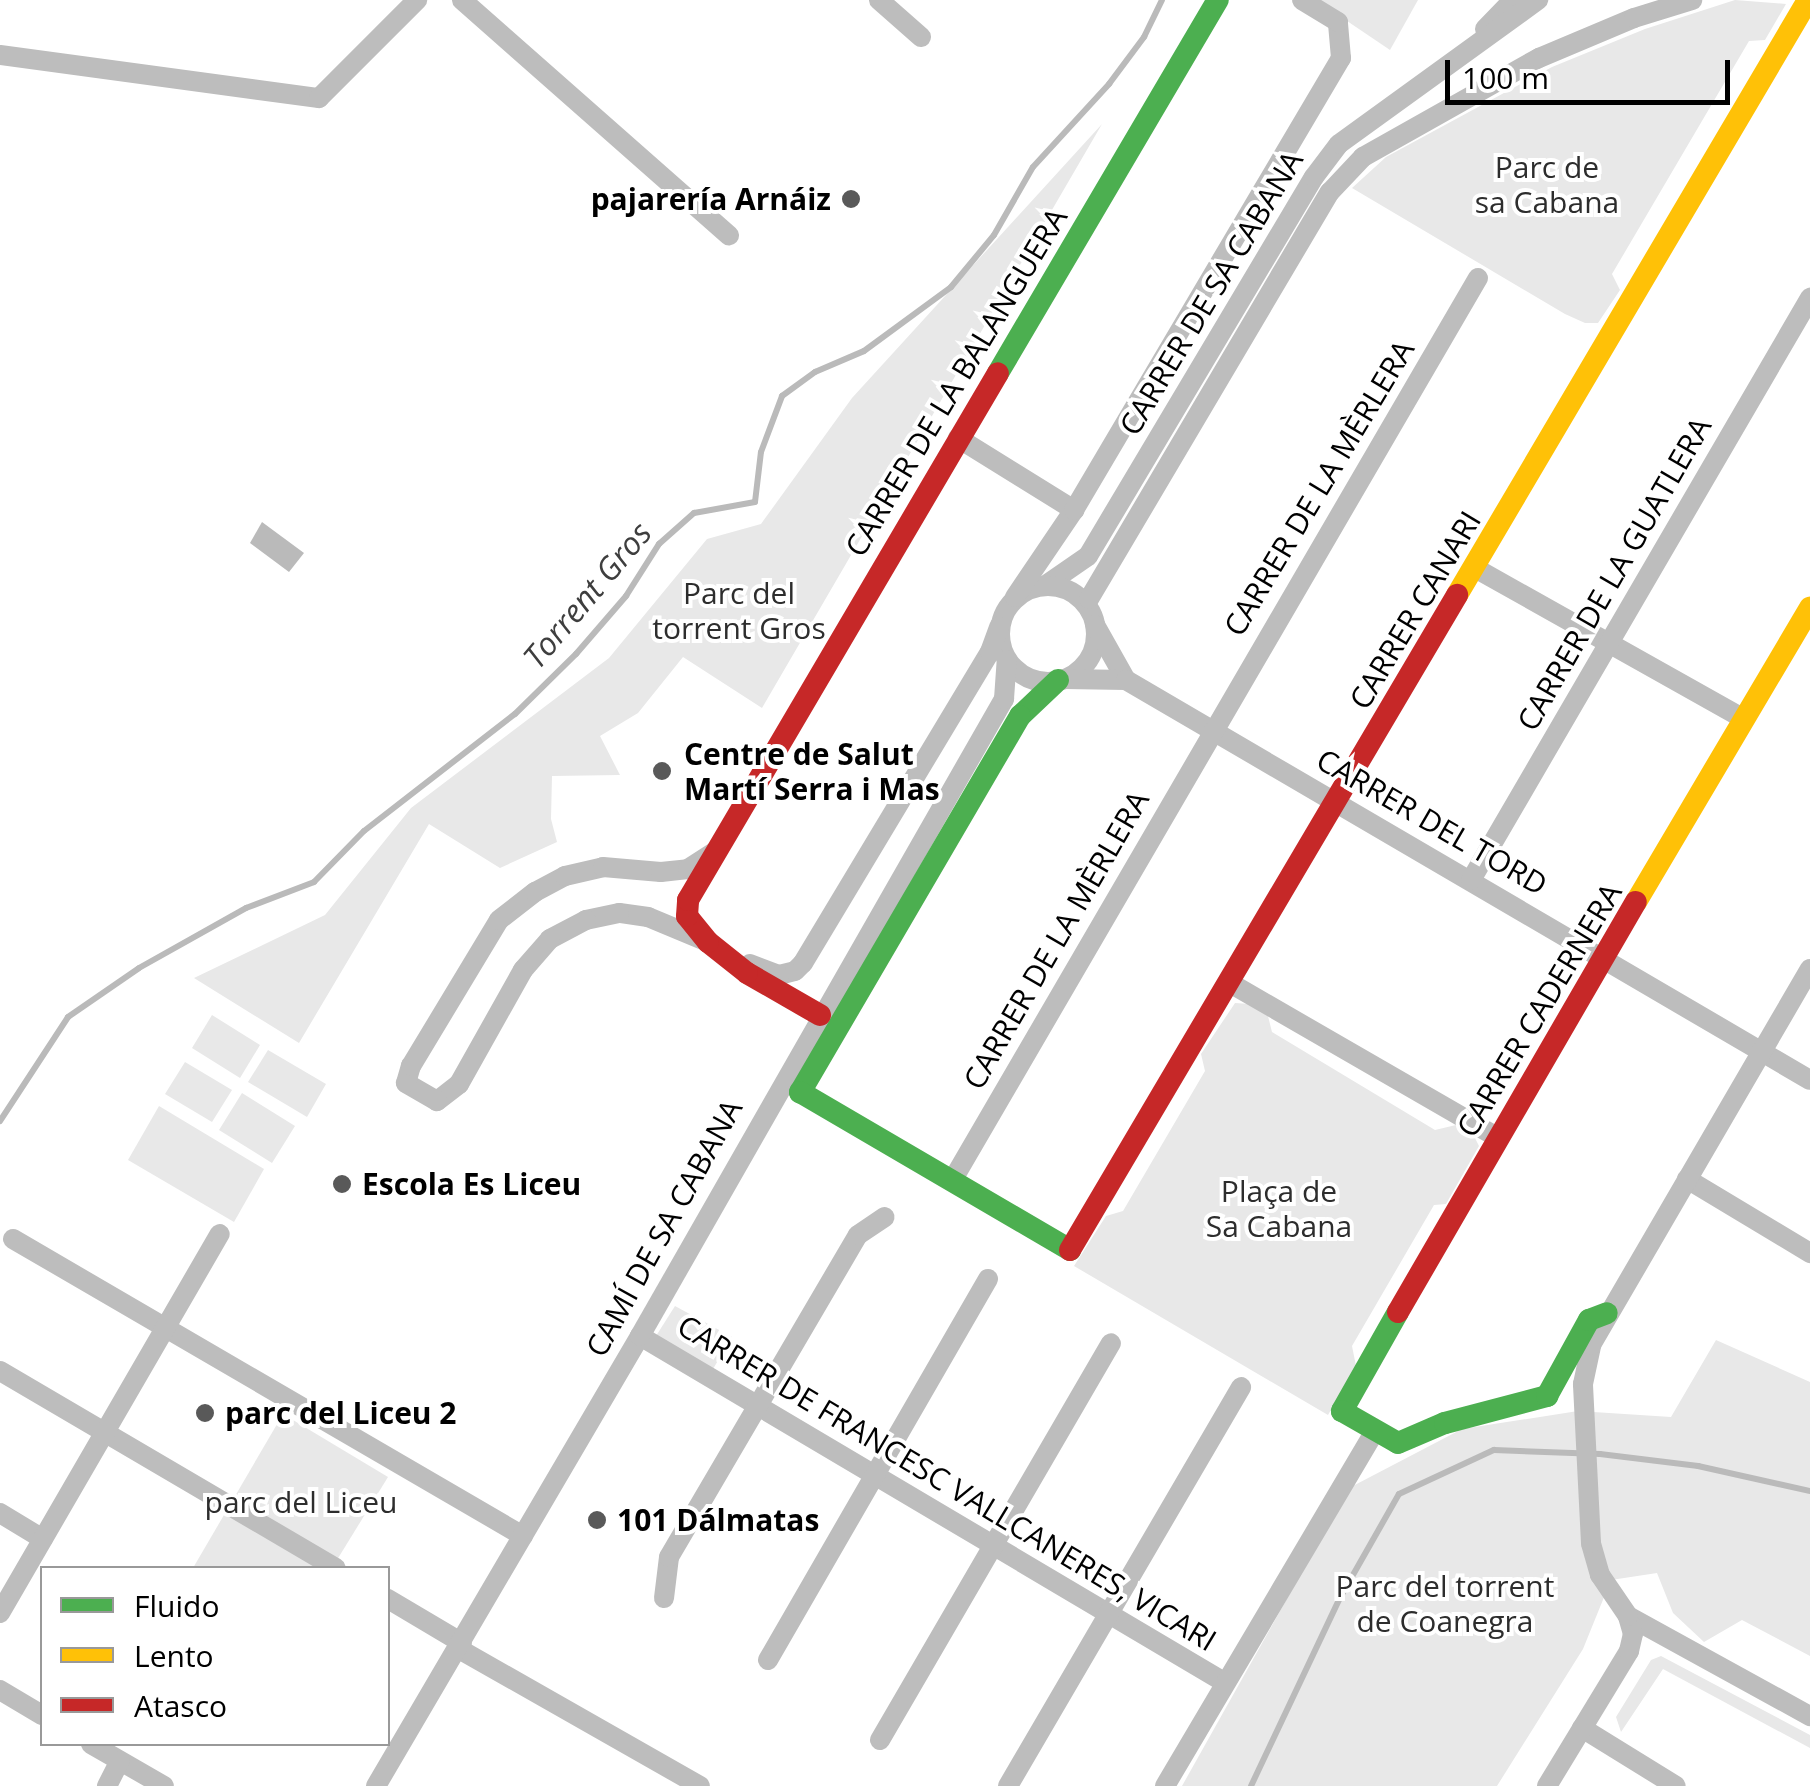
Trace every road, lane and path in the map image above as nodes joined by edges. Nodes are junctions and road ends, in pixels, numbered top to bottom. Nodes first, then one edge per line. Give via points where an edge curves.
1 (417, 0) edge
2 (462, 0) edge
3 (880, 0) edge
4 (1218, 0) edge
5 (1302, 0) edge
6 (1513, 0) edge
7 (1538, 0) edge
8 (1692, 0) edge
9 (1808, 0) edge
10 (921, 37) dead end
11 (1462, 52) junction
12 (0, 55) edge
13 (729, 235) dead end
14 (1478, 278) dead end
15 (1810, 298) edge
16 (958, 438) junction
17 (1074, 510) junction
18 (1088, 556) junction
19 (1475, 568) junction
20 (1046, 585) junction
21 (1016, 597) junction
22 (1810, 608) edge
23 (1091, 611) junction
24 (1000, 627) junction
25 (1608, 643) junction
26 (1007, 660) junction
27 (1062, 679) junction
28 (1032, 680) junction
29 (1126, 680) junction
30 (1004, 699) junction
31 (1744, 719) junction
32 (1212, 729) junction
33 (1336, 801) junction
34 (719, 849) junction
35 (1471, 880) junction
36 (708, 942) junction
37 (735, 959) junction
38 (1606, 959) junction
39 (1810, 969) edge
40 (1230, 982) junction
41 (820, 1015) junction
42 (1760, 1051) junction
43 (1810, 1080) edge
44 (1497, 1138) junction
45 (1687, 1179) junction
46 (952, 1181) junction
47 (884, 1217) dead end
48 (220, 1234) dead end
49 (14, 1239) dead end
50 (1810, 1253) edge
51 (988, 1279) dead end
52 (1608, 1313) junction
53 (165, 1329) junction
54 (640, 1336) junction
55 (1111, 1343) dead end
56 (0, 1371) edge
57 (1241, 1387) dead end
58 (758, 1406) junction
59 (106, 1431) junction
60 (1374, 1431) junction
61 (876, 1476) junction
62 (0, 1514) edge
63 (522, 1536) junction
64 (42, 1539) junction
65 (992, 1545) junction
66 (333, 1566) edge
67 (664, 1598) dead end
68 (390, 1600) edge
69 (0, 1612) edge
70 (1625, 1612) junction
71 (1109, 1614) junction
72 (460, 1646) junction
73 (768, 1660) dead end
74 (1224, 1682) junction
75 (1, 1693) edge
76 (40, 1714) edge
77 (1810, 1716) edge
78 (1582, 1728) junction
79 (880, 1740) dead end
80 (95, 1746) edge
81 (120, 1760) junction
82 (108, 1786) edge
83 (164, 1786) edge
84 (376, 1786) edge
85 (700, 1786) edge
86 (1008, 1786) edge
87 (1166, 1786) edge
88 (1546, 1786) edge
89 (1676, 1786) edge

1 - 12 street via 319,98
2 - 13 street
3 - 10 street
4 - 16 street, CARRER DE LA BALANGUERA
5 - 17 street via 1338,22 1341,58
6 - 11 street, CARRER DE SA CABANA
7 - 11 street, CARRER DE SA CABANA
8 - 23 street via 1539,58 1363,157 1330,192
9 - 19 street, CARRER CANARI
11 - 18 street, CARRER DE SA CABANA via 1329,155
14 - 32 street, CARRER DE LA MÈRLERA
15 - 25 street, CARRER DE LA GUATLERA
16 - 17 street
16 - 34 street, CARRER DE LA BALANGUERA
17 - 21 street
18 - 20 street, CARRER DE SA CABANA
18 - 23 street
19 - 25 street
19 - 33 street, CARRER CANARI
20 - 21 street
20 - 23 street via 1079,596
21 - 24 street
22 - 31 street, CARRER CADERNERA
23 - 27 street via 1090,658
23 - 29 street
24 - 26 street
24 - 37 street via 803,962 779,975
25 - 31 street
25 - 35 street, CARRER DE LA GUATLERA
26 - 28 street
26 - 30 street
27 - 28 street
27 - 29 street, CARRER DEL TORD
27 - 46 street via 1020,716 800,1092
28 - 30 street
29 - 32 street, CARRER DEL TORD
30 - 41 street, CAMÍ DE SA CABANA
31 - 38 street, CARRER CADERNERA
32 - 33 street, CARRER DEL TORD
32 - 46 street, CARRER DE LA MÈRLERA
33 - 35 street, CARRER DEL TORD
33 - 40 street, CARRER CANARI
34 - 36 street, CARRER DE LA BALANGUERA via 688,900 687,916
34 - 36 street via 688,869 603,866 535,892 499,920 406,1083 436,1101 458,1084 524,970 550,939 586,920 619,913 648,917
35 - 38 street, CARRER DEL TORD
36 - 37 street
37 - 41 street via 747,973
38 - 42 street, CARRER DEL TORD
38 - 44 street, CARRER CADERNERA
39 - 42 street
40 - 44 street
40 - 46 street, CARRER CANARI via 1070,1250
41 - 54 street, CAMÍ DE SA CABANA
42 - 43 street, CARRER DEL TORD
42 - 45 street
44 - 60 street, CARRER CADERNERA via 1342,1411
45 - 50 street
45 - 52 street
47 - 58 street via 858,1235
48 - 53 street
49 - 53 street
51 - 61 street
52 - 60 street via 1589,1320 1547,1396 1398,1443
52 - 70 street via 1586,1360 1587,1483 1593,1554
53 - 59 street
53 - 63 street
54 - 58 street, CARRER DE FRANCESC VALLCANERES, VICARI
54 - 63 street, CAMÍ DE SA CABANA
55 - 65 street
56 - 59 street
57 - 71 street
58 - 61 street, CARRER DE FRANCESC VALLCANERES, VICARI
58 - 67 street via 669,1557
59 - 64 street
59 - 66 street
60 - 74 street
61 - 65 street, CARRER DE FRANCESC VALLCANERES, VICARI
61 - 73 street
62 - 64 street
63 - 72 street, CAMÍ DE SA CABANA
64 - 69 street
65 - 71 street, CARRER DE FRANCESC VALLCANERES, VICARI
65 - 79 street
68 - 72 street
70 - 77 street
70 - 78 street via 1633,1634 1629,1651
71 - 74 street, CARRER DE FRANCESC VALLCANERES, VICARI
71 - 86 street
72 - 84 street, CAMÍ DE SA CABANA
72 - 85 street
74 - 87 street
75 - 76 street
78 - 88 street
78 - 89 street
80 - 81 street
81 - 82 street
81 - 83 street

